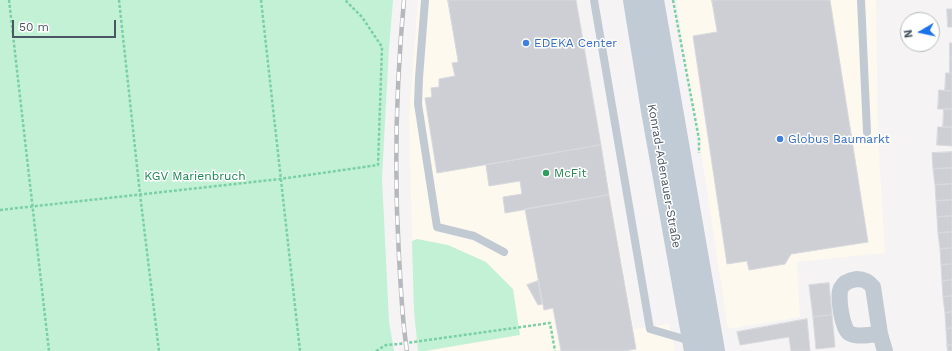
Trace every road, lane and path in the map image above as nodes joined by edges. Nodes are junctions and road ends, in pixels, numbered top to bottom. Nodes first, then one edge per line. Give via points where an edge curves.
1 (9, 0) edge
2 (119, 0) edge
3 (261, 0) edge
4 (345, 0) edge
5 (425, 0) edge
6 (594, 0) edge
7 (634, 0) edge
8 (653, 0) edge
9 (861, 0) edge
10 (867, 132) dead end
11 (280, 179) junction
12 (140, 194) junction
13 (33, 206) junction
14 (0, 210) edge
15 (504, 252) dead end
16 (880, 334) dead end
17 (694, 346) edge
18 (49, 351) edge
19 (159, 351) edge
20 (300, 351) edge
21 (376, 351) edge
22 (555, 351) edge
23 (714, 351) edge
24 (885, 351) edge

1 - 13 path
2 - 12 path
3 - 11 path
4 - 11 path via 362,17 382,47 378,165
5 - 15 lane via 418,104 437,227 474,236
6 - 17 lane via 650,330
7 - 17 street, Konrad-Adenauer-Straße
8 - 23 street, Konrad-Adenauer-Straße
9 - 10 lane
11 - 12 path
11 - 20 path
12 - 13 path
12 - 19 path
13 - 14 path
13 - 18 path
16 - 24 street
21 - 22 path via 386,345 550,322

